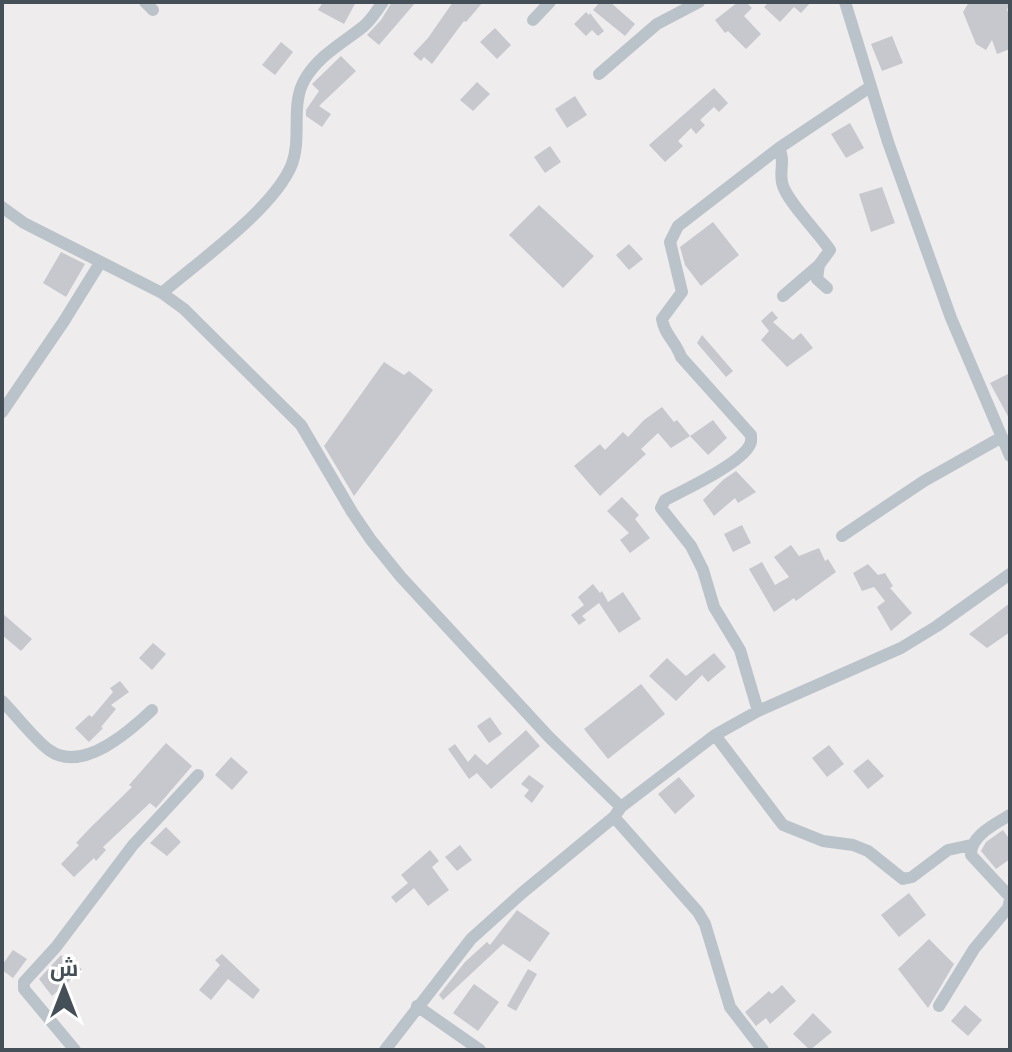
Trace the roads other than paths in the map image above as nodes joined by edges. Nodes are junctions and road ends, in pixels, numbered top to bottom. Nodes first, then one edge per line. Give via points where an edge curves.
1 (383, 2) edge
2 (550, 2) edge
3 (699, 2) edge
4 (845, 2) edge
5 (533, 20) dead end
6 (599, 74) dead end
7 (870, 87) junction
8 (779, 148) junction
9 (2, 207) edge
10 (100, 263) junction
11 (819, 265) junction
12 (827, 288) dead end
13 (162, 293) junction
14 (783, 296) dead end
15 (2, 412) edge
16 (1002, 437) junction
17 (1010, 456) edge
18 (842, 536) dead end
19 (1010, 574) edge
20 (2, 701) edge
21 (152, 710) dead end
22 (758, 711) junction
23 (715, 735) junction
24 (198, 775) dead end
25 (618, 812) junction
26 (1010, 815) edge
27 (971, 845) junction
28 (1010, 899) edge
29 (417, 1006) junction
30 (939, 1006) dead end
31 (75, 1050) edge
32 (385, 1050) edge
33 (480, 1050) edge
34 (763, 1050) edge

1 - 13 street via 304,80 292,163 282,182 223,245
2 - 5 street
3 - 6 street via 657,24
4 - 7 street
7 - 8 street
7 - 16 street via 951,318
8 - 11 street via 785,191 830,250
8 - 22 street via 673,233 670,251 682,292 662,319 663,330 681,357 751,435 747,449 665,500 661,508 703,570 714,607 740,650
9 - 10 street
10 - 13 street
10 - 15 street
11 - 12 street via 817,279
11 - 14 street
13 - 25 street via 301,425 352,512 391,565
16 - 17 street
16 - 18 street
19 - 22 street via 901,648
20 - 21 street via 58,755 81,755 113,744
22 - 23 street
23 - 25 street
23 - 27 street via 783,825 868,851 903,879 948,850
24 - 31 street via 133,845 24,982 24,989
25 - 29 street via 471,939
25 - 34 street via 698,912 730,1007
26 - 27 street
27 - 28 street via 971,855
28 - 30 street
29 - 32 street
29 - 33 street

